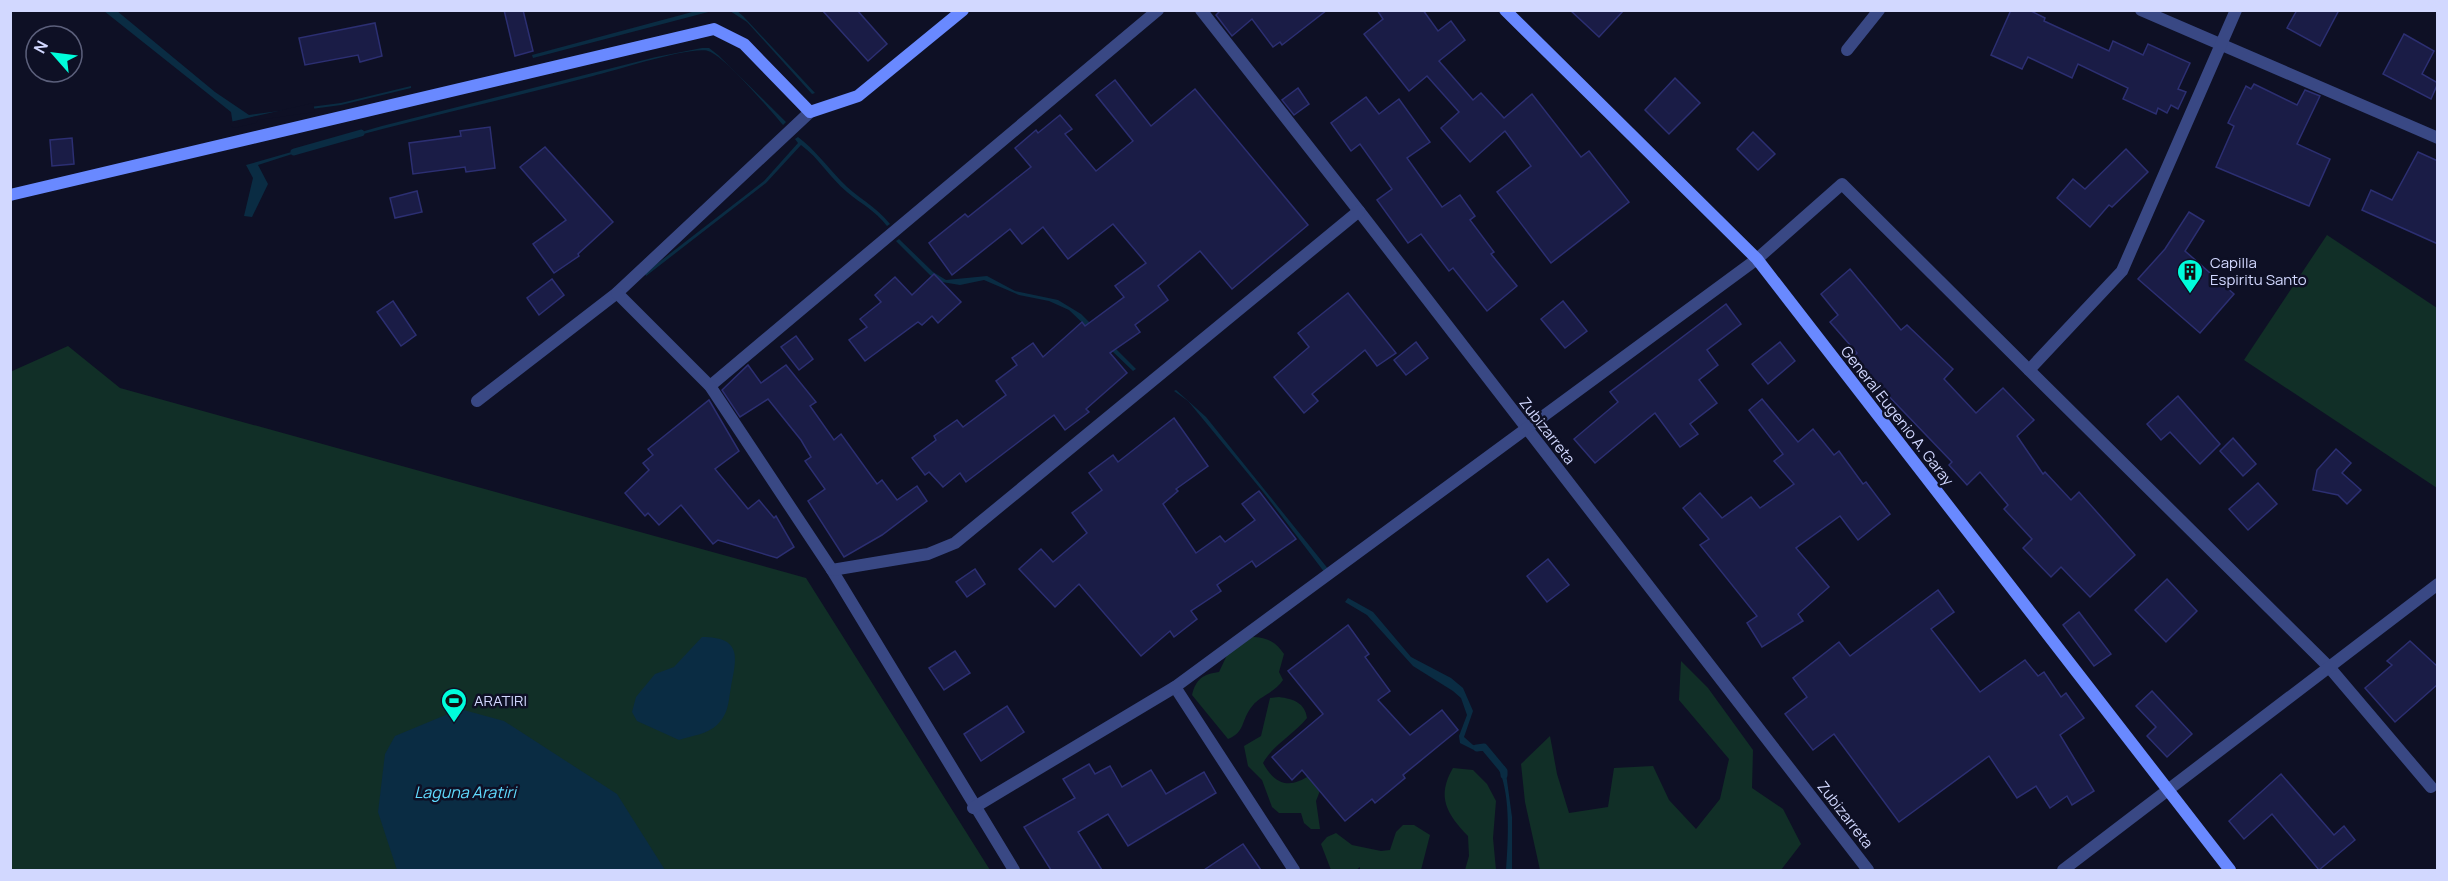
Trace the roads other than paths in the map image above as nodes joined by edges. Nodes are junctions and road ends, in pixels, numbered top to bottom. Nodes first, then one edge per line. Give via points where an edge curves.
1 (963, 10) edge
2 (1158, 10) edge
3 (1201, 10) edge
4 (1505, 10) edge
5 (1880, 10) edge
6 (2141, 10) edge
7 (2236, 10) edge
8 (2222, 45) junction
9 (1847, 50) dead end
10 (810, 112) junction
11 (2438, 138) edge
12 (10, 195) edge
13 (1359, 211) junction
14 (1757, 259) junction
15 (617, 293) junction
16 (2029, 370) junction
17 (710, 386) junction
18 (477, 401) dead end
19 (1526, 428) junction
20 (832, 570) junction
21 (2438, 584) edge
22 (2329, 667) junction
23 (1175, 687) junction
24 (2431, 787) dead end
25 (2168, 790) junction
26 (973, 808) junction
27 (1014, 870) edge
28 (1294, 870) edge
29 (1868, 870) edge
30 (2062, 870) edge
31 (2230, 870) edge

1 - 10 street via 858,96
2 - 17 street
3 - 13 street, Zubizarreta
4 - 14 street, General Eugenio A. Garay
5 - 9 street
6 - 8 street
7 - 8 street
8 - 11 street
8 - 16 street via 2122,271
10 - 12 street via 744,44 714,29
10 - 15 street
13 - 19 street, Zubizarreta
13 - 20 street via 955,543 928,554
14 - 16 street via 1842,184
14 - 19 street
14 - 25 street, General Eugenio A. Garay
15 - 17 street
15 - 18 street
16 - 22 street
17 - 20 street
19 - 23 street
19 - 29 street, Zubizarreta
20 - 26 street
21 - 22 street
22 - 24 street
22 - 25 street
23 - 26 street
23 - 28 street
25 - 30 street
25 - 31 street, General Eugenio A. Garay
26 - 27 street

